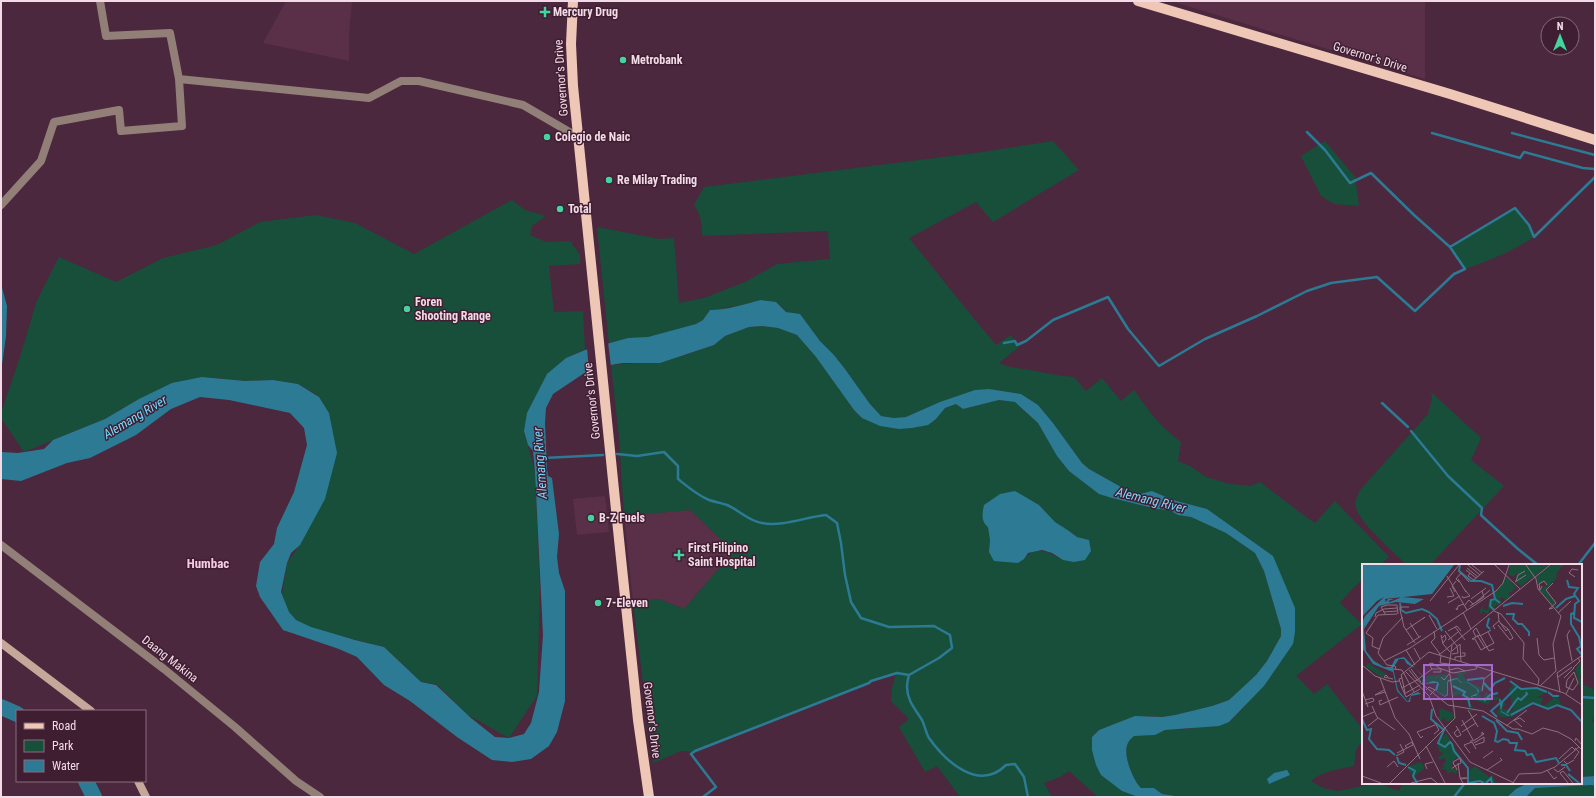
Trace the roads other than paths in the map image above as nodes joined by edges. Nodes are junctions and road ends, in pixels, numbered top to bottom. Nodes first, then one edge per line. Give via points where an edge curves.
1 (100, 1) edge
2 (573, 1) edge
3 (1138, 1) edge
4 (178, 79) junction
5 (578, 137) junction
6 (1595, 140) edge
7 (1, 205) edge
8 (1, 545) edge
9 (1, 644) edge
10 (90, 710) edge
11 (138, 782) edge
12 (146, 797) edge
13 (320, 797) edge
14 (649, 797) edge

1 - 4 street via 106,36 170,33
2 - 5 main road, Governor's Drive via 571,61
3 - 6 main road, Governor's Drive
4 - 5 street via 369,98 401,81 419,81 523,105
4 - 7 street via 182,126 121,131 119,110 54,122 41,161
5 - 14 main road, Governor's Drive
8 - 13 street, Daang Makina via 164,669 296,781
9 - 10 main road
11 - 12 main road

